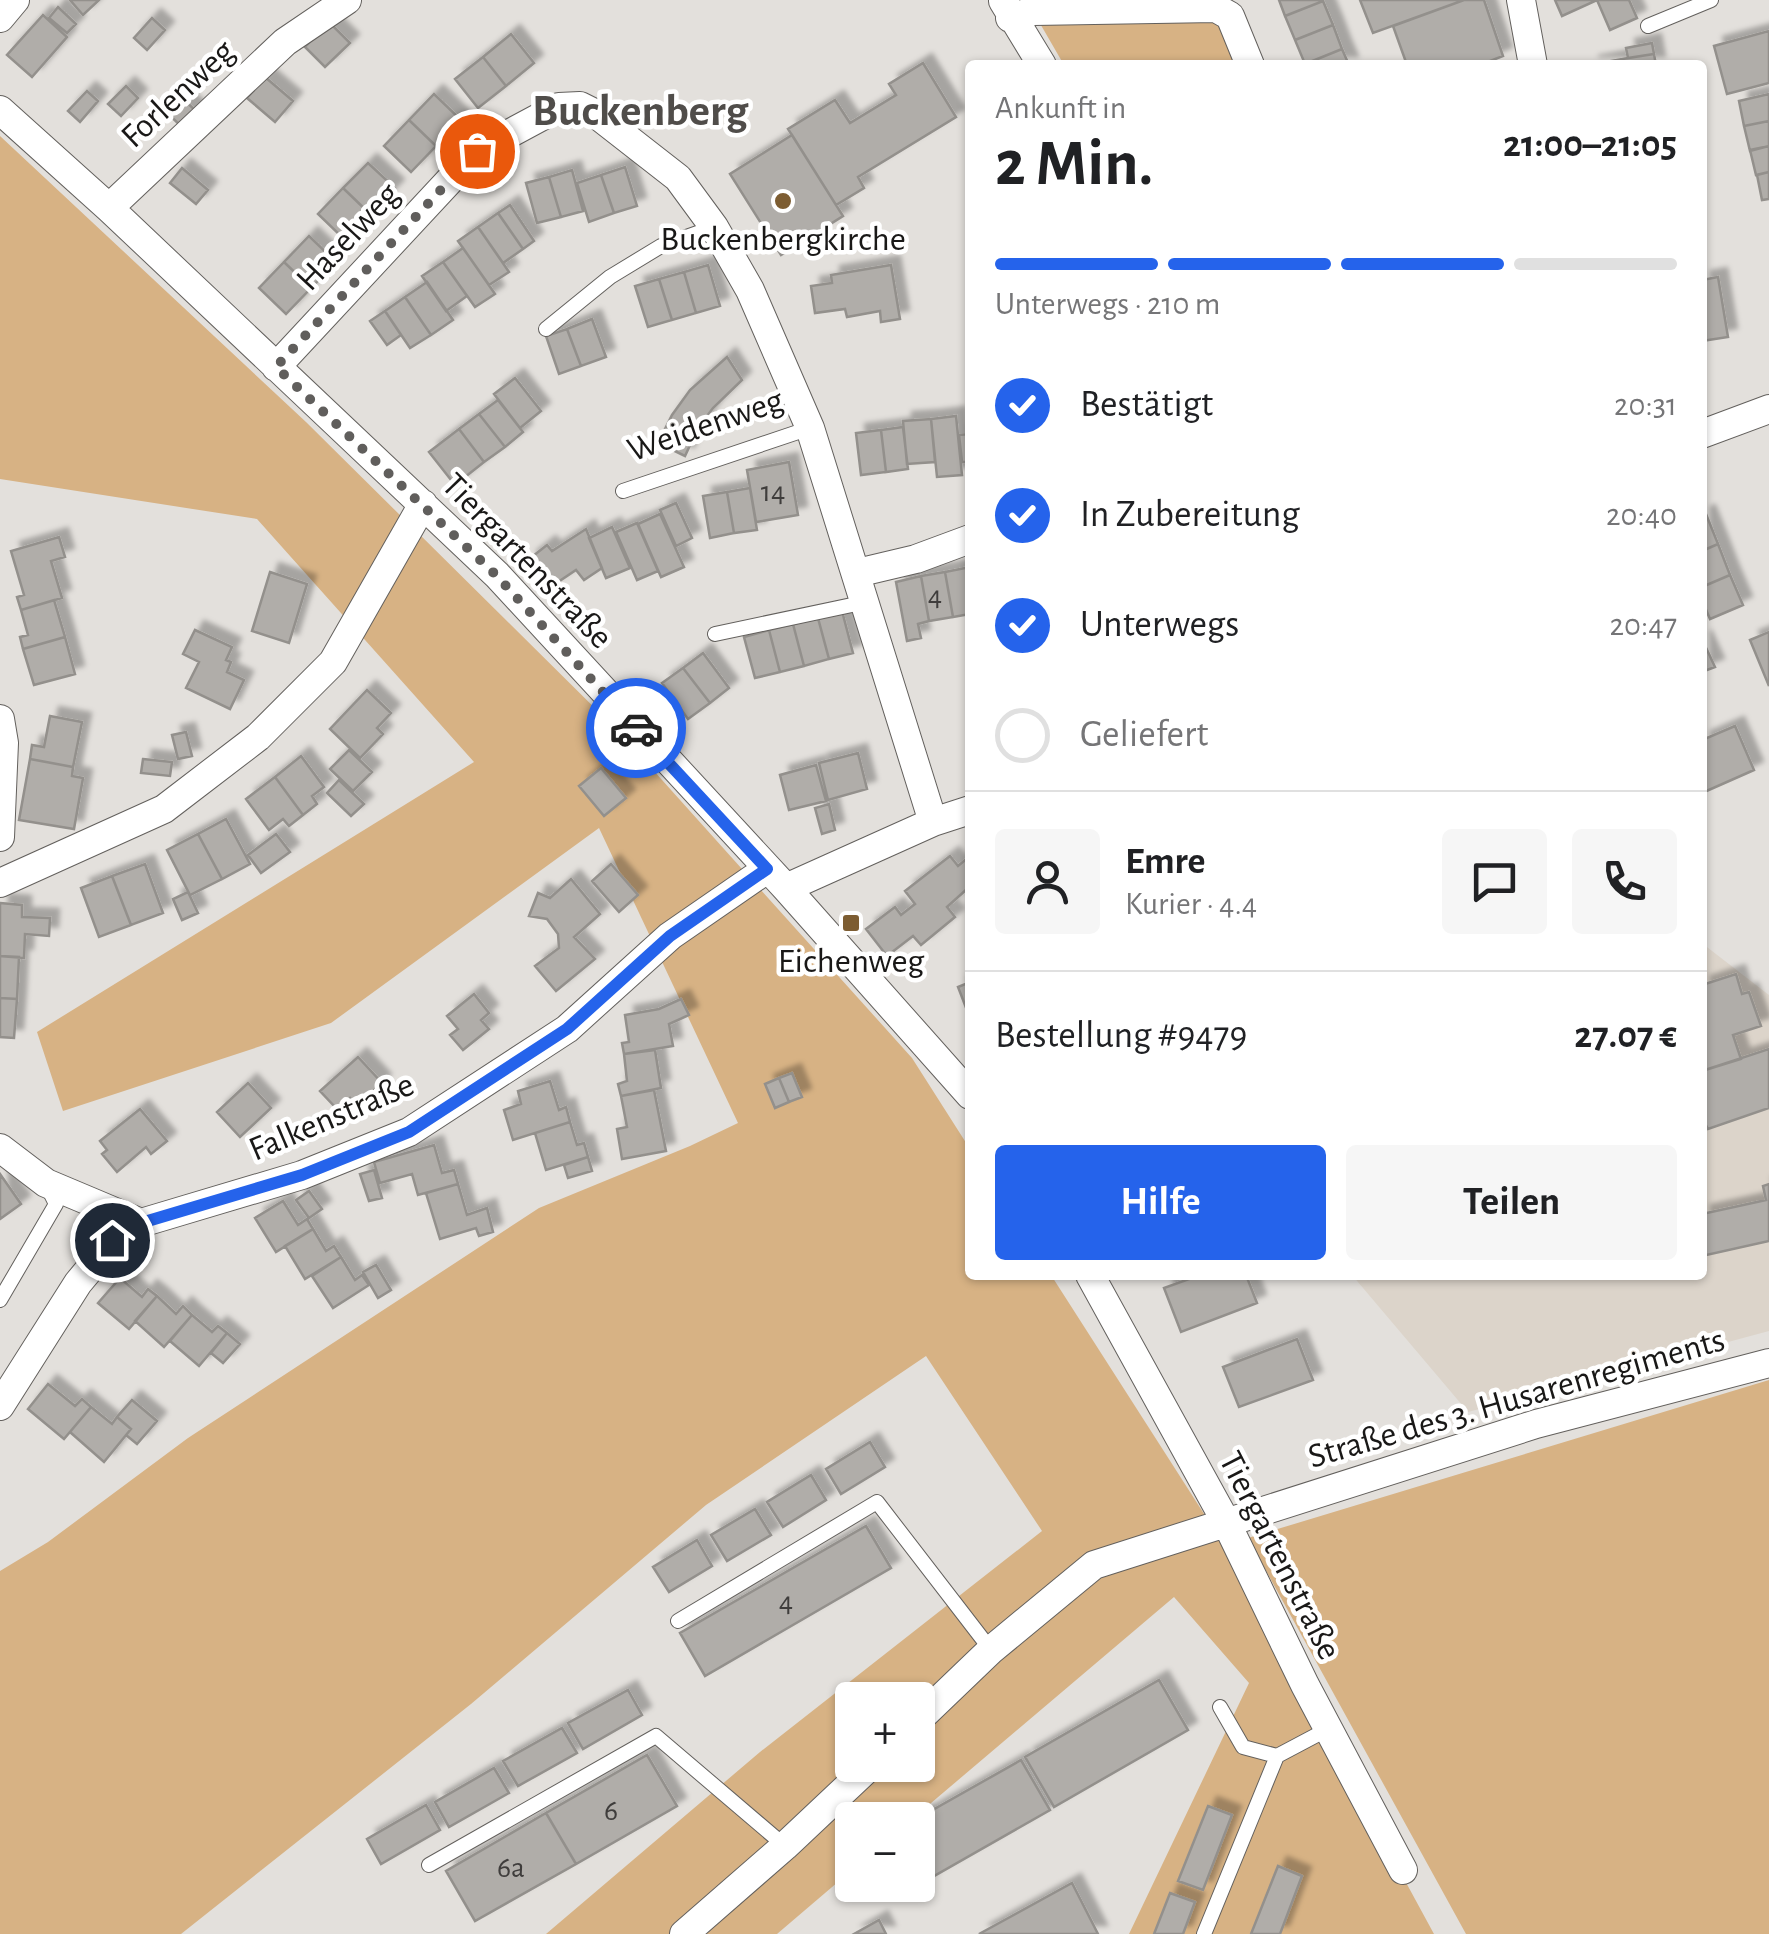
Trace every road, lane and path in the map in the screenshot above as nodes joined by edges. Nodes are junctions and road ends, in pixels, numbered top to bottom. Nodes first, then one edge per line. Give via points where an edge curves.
1 (15, 0) edge
2 (347, 0) edge
3 (1521, 0) edge
4 (1711, 0) edge
5 (1006, 9) edge
6 (0, 18) edge
7 (1648, 26) dead end
8 (1039, 60) edge
9 (1248, 60) edge
10 (1532, 60) edge
11 (580, 106) joint
12 (0, 110) edge
13 (109, 208) junction
14 (714, 226) junction
15 (546, 328) dead end
16 (276, 367) junction
17 (1769, 409) edge
18 (810, 428) junction
19 (1707, 432) edge
20 (623, 491) dead end
21 (422, 504) junction
22 (965, 542) edge
23 (857, 573) junction
24 (866, 602) junction
25 (715, 634) dead end
26 (0, 719) edge
27 (965, 812) edge
28 (933, 822) junction
29 (0, 836) edge
30 (776, 879) junction
31 (0, 883) edge
32 (965, 1089) edge
33 (0, 1148) edge
34 (46, 1183) junction
35 (141, 1223) junction
36 (1093, 1280) edge
37 (0, 1300) edge
38 (1769, 1363) edge
39 (3, 1393) edge
40 (1226, 1522) junction
41 (678, 1620) dead end
42 (991, 1650) junction
43 (935, 1704) edge
44 (1220, 1707) dead end
45 (1328, 1729) junction
46 (1277, 1756) junction
47 (852, 1782) edge
48 (785, 1846) junction
49 (429, 1865) dead end
50 (1402, 1870) dead end
51 (684, 1934) edge
52 (1204, 1934) edge

1 - 6 street
2 - 13 street, Forlenweg via 285,42
3 - 10 street
4 - 7 lane
5 - 8 street
5 - 9 street via 1216,8 1230,16
11 - 14 street, Weidenweg via 678,178
11 - 16 street, Haselweg via 559,107 477,151
12 - 13 street, Tiergartenstraße
13 - 16 street, Tiergartenstraße
14 - 15 lane via 661,246
14 - 18 street, Weidenweg via 750,290
16 - 21 street, Tiergartenstraße
17 - 19 street
18 - 20 lane, Weidenweg
18 - 23 street, Weidenweg
21 - 30 street, Tiergartenstraße via 496,575
21 - 31 street via 333,662 258,737 164,810
22 - 23 street
23 - 24 street, Weidenweg
24 - 25 lane
24 - 28 street, Weidenweg
26 - 29 street
27 - 28 street
28 - 30 street
30 - 32 street, Tiergartenstraße
30 - 35 street, Falkenstraße via 670,936 567,1029 409,1132 302,1175
33 - 34 street
34 - 35 street
34 - 37 lane via 56,1204
35 - 39 street, Falkenstraße via 112,1240
36 - 40 street, Tiergartenstraße
38 - 40 street, Straße des 3. Husarenregiments via 1536,1424
40 - 42 street, Straße des 3. Husarenregiments via 1094,1565
40 - 45 street, Tiergartenstraße
41 - 42 lane via 877,1502
42 - 43 street, Straße des 3. Husarenregiments
44 - 46 lane via 1242,1747
45 - 46 lane
45 - 50 street, Tiergartenstraße
46 - 52 lane
47 - 48 street
48 - 49 lane via 656,1736
48 - 51 street

